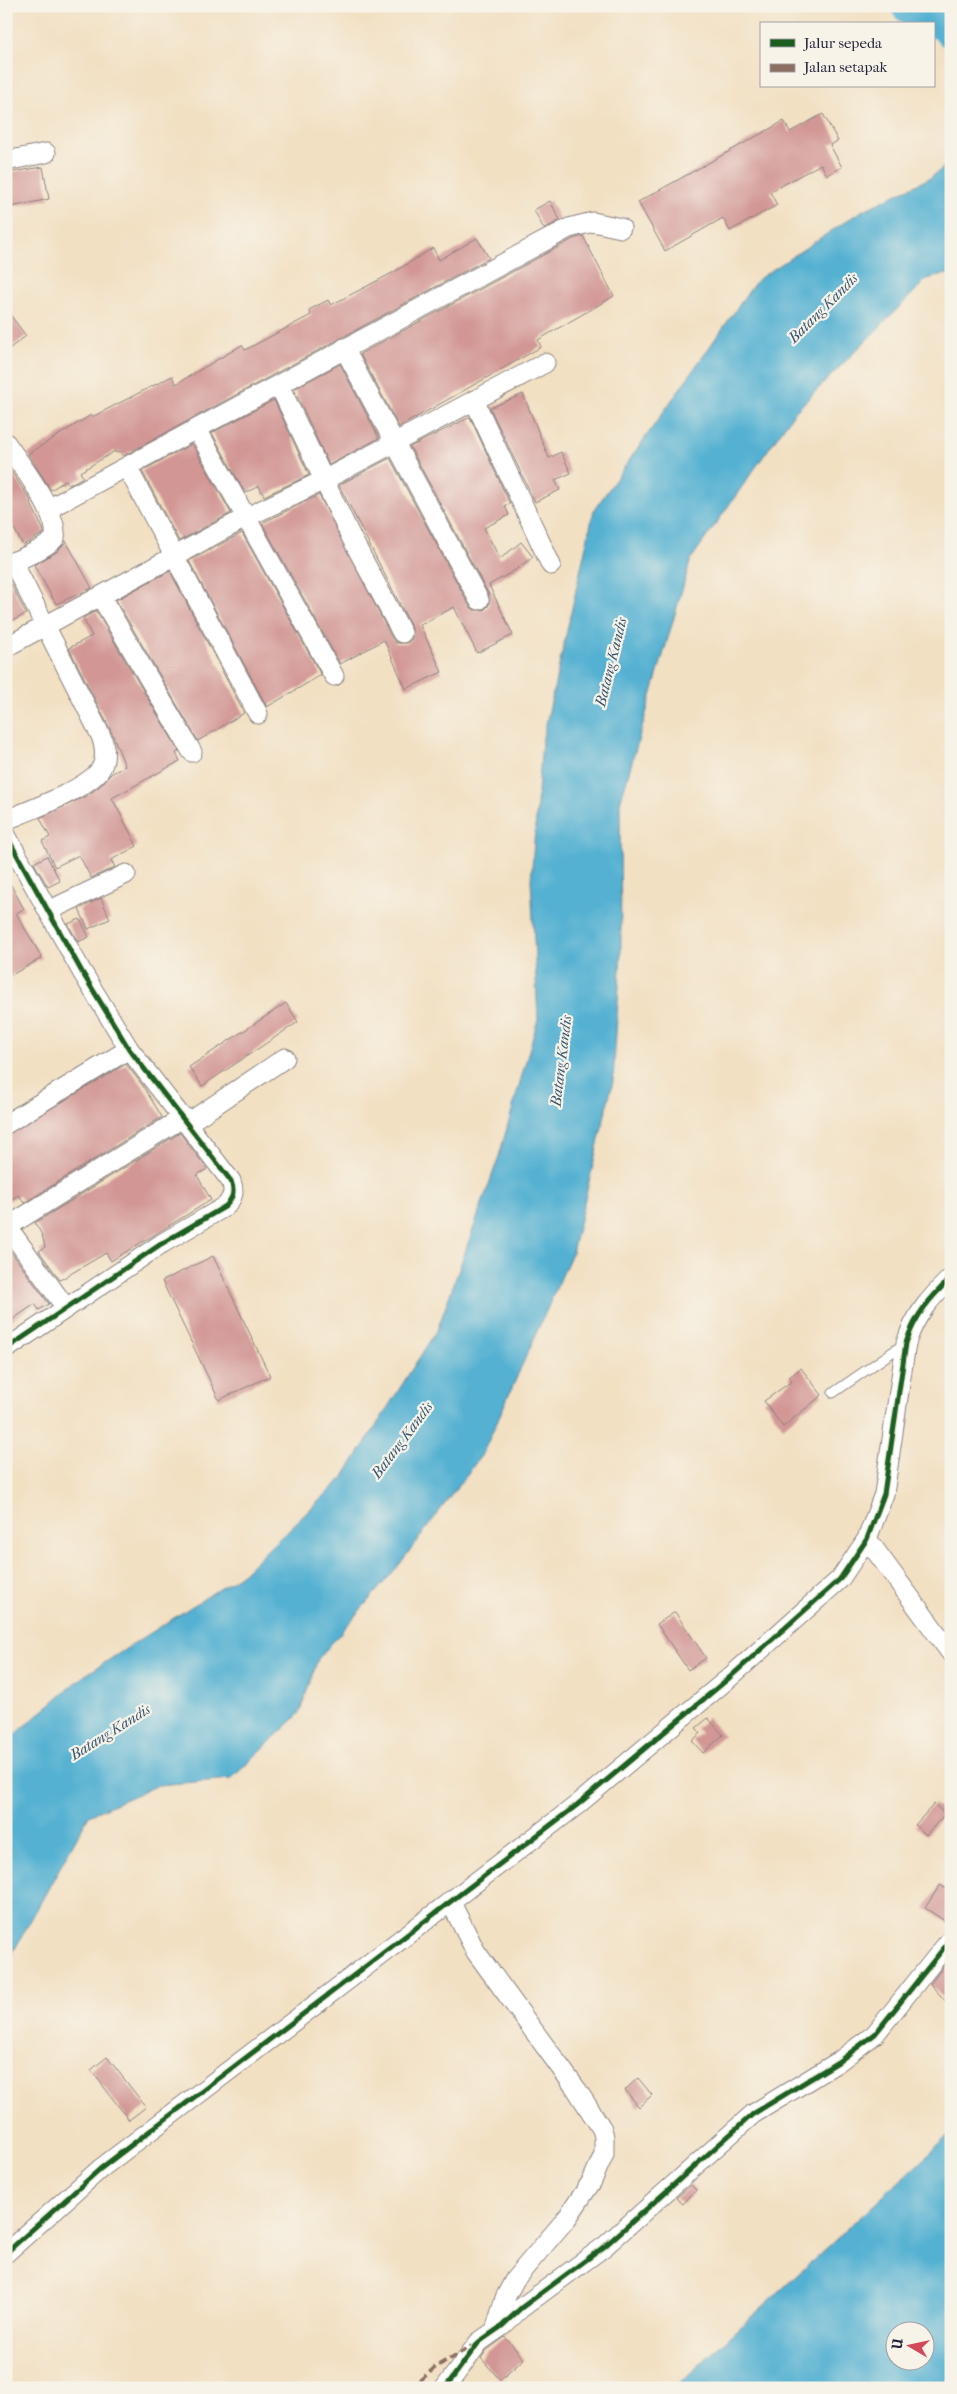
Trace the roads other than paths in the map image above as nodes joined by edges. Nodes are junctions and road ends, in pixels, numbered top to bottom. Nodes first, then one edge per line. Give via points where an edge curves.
1 (46, 154) dead end
2 (6, 161) edge
3 (621, 228) dead end
4 (344, 348) junction
5 (545, 363) dead end
6 (279, 385) junction
7 (474, 400) junction
8 (197, 429) junction
9 (394, 442) junction
10 (6, 443) edge
11 (126, 467) junction
12 (324, 480) junction
13 (48, 509) junction
14 (248, 517) junction
15 (174, 557) junction
16 (10, 562) edge
17 (551, 565) dead end
18 (102, 597) junction
19 (479, 600) dead end
20 (45, 627) junction
21 (402, 633) dead end
22 (6, 647) edge
23 (334, 676) dead end
24 (258, 714) dead end
25 (192, 752) dead end
26 (6, 820) edge
27 (6, 835) edge
28 (126, 874) dead end
29 (48, 911) junction
30 (129, 1049) junction
31 (285, 1058) dead end
32 (186, 1120) junction
33 (6, 1124) edge
34 (7, 1226) edge
35 (951, 1278) edge
36 (66, 1308) junction
37 (906, 1343) junction
38 (6, 1349) edge
39 (833, 1393) dead end
40 (867, 1539) junction
41 (951, 1653) edge
42 (450, 1901) junction
43 (951, 1939) edge
44 (6, 2253) edge
45 (495, 2331) junction
46 (445, 2388) edge

1 - 2 street
3 - 4 street via 594,222 569,228
4 - 6 street
4 - 9 street
5 - 7 street
6 - 8 street
6 - 12 street
7 - 9 street
7 - 17 street
8 - 11 street
8 - 14 street
9 - 12 street
9 - 19 street
10 - 13 street
11 - 13 street
11 - 15 street
12 - 14 street
12 - 21 street
13 - 16 street via 55,525 55,538
14 - 15 street
14 - 23 street
15 - 18 street
15 - 24 street
16 - 20 street
18 - 20 street
18 - 25 street
20 - 22 street
20 - 26 street via 101,736 105,758 100,770 83,784
27 - 29 street
28 - 29 street
29 - 30 street
30 - 32 street
30 - 33 street
31 - 32 street
32 - 34 street
32 - 36 street via 231,1181 232,1198 226,1206 161,1244
34 - 36 street
35 - 37 street via 920,1311
36 - 38 street
37 - 39 lane
37 - 40 street via 884,1494
40 - 41 street
40 - 42 street via 840,1579 812,1606 577,1805
42 - 44 street via 100,2169
42 - 45 street via 476,1952 577,2090 604,2137 604,2154 592,2181 567,2218 515,2279 505,2298
43 - 45 street via 875,2034 838,2062 753,2114 605,2246
45 - 46 street via 480,2342

